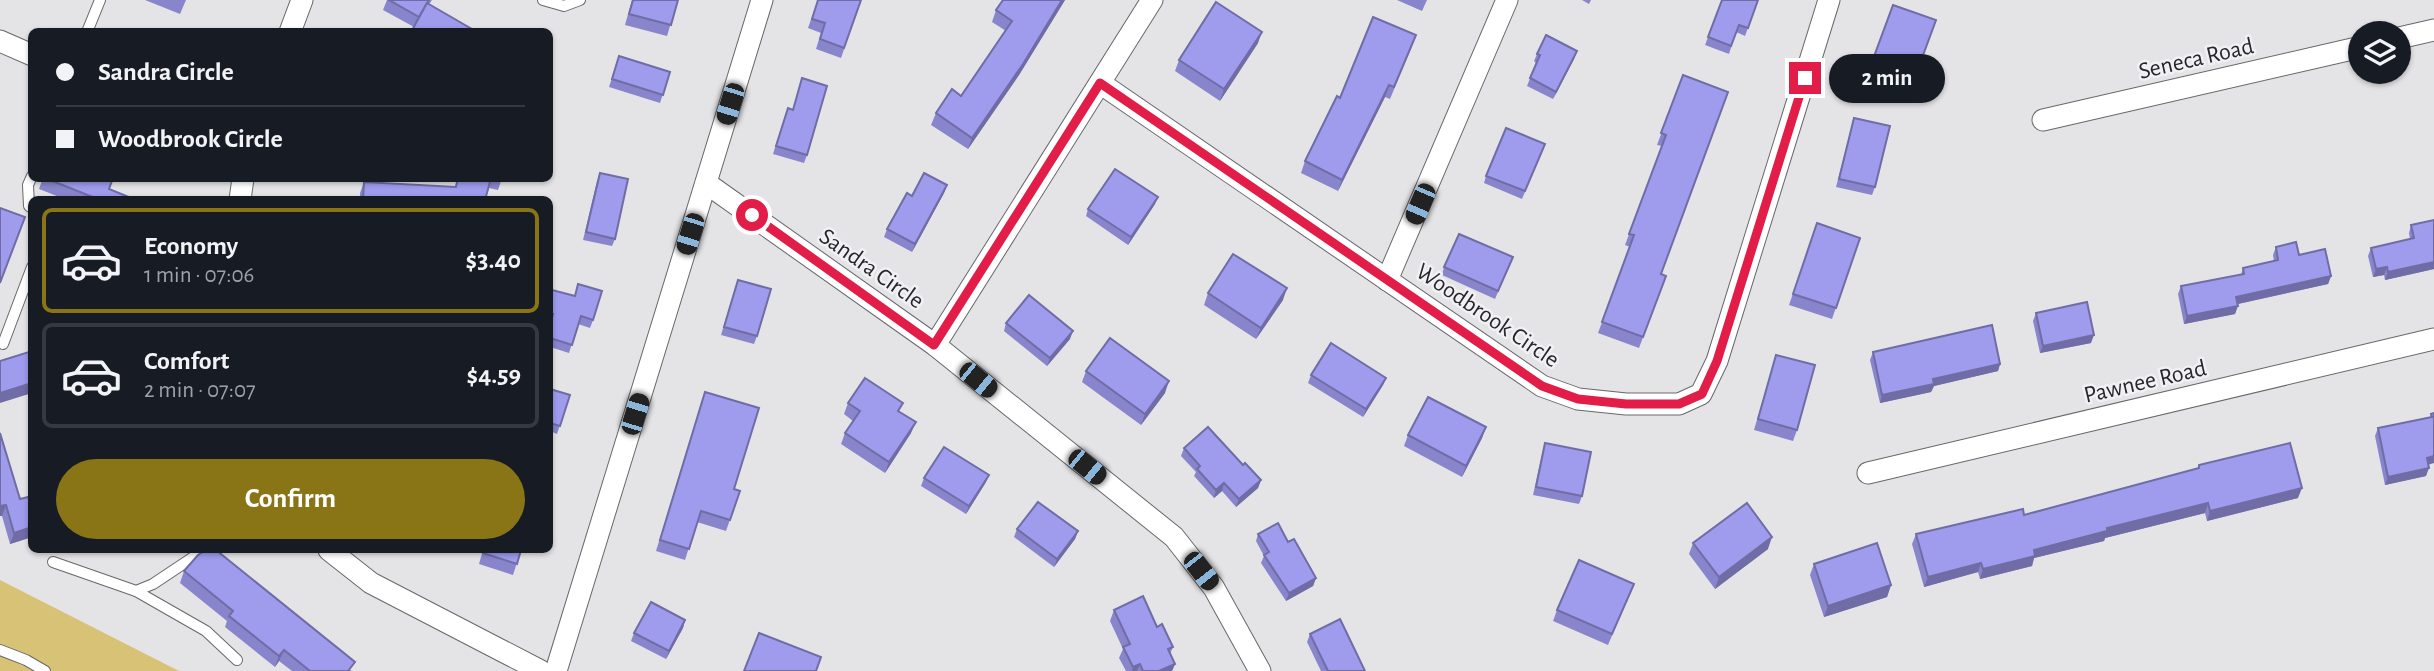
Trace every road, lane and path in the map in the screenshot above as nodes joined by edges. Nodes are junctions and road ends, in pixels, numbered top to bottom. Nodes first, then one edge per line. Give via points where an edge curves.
1 (100, 0) edge
2 (302, 0) edge
3 (543, 0) edge
4 (580, 0) edge
5 (762, 0) edge
6 (1152, 0) edge
7 (1507, 0) edge
8 (1829, 0) edge
9 (89, 28) edge
10 (292, 28) edge
11 (2434, 30) edge
12 (2411, 35) edge
13 (0, 41) edge
14 (2348, 50) edge
15 (28, 53) edge
16 (1100, 83) junction
17 (2043, 120) dead end
18 (706, 183) junction
19 (28, 278) edge
20 (1387, 280) junction
21 (2434, 339) edge
22 (3, 344) dead end
23 (934, 345) junction
24 (1868, 473) dead end
25 (200, 553) edge
26 (335, 553) edge
27 (53, 562) dead end
28 (136, 591) junction
29 (0, 650) edge
30 (237, 660) dead end
31 (45, 671) edge
32 (541, 671) edge
33 (556, 671) edge
34 (1260, 671) edge

1 - 9 lane
2 - 10 street
3 - 4 lane via 564,6
5 - 18 street
6 - 16 street
7 - 20 street
8 - 20 street, Woodbrook Circle via 1717,361 1702,394 1679,404 1626,404 1578,399 1542,386
11 - 12 street
13 - 15 street
14 - 17 street, Seneca Road
16 - 20 street, Woodbrook Circle
16 - 23 street
18 - 23 street, Sandra Circle
18 - 33 street
19 - 22 lane
21 - 24 street, Pawnee Road
23 - 34 street, Sandra Circle via 1174,537 1214,588
25 - 28 lane
26 - 32 street via 371,583
27 - 28 lane
28 - 30 lane via 206,631
29 - 31 lane

